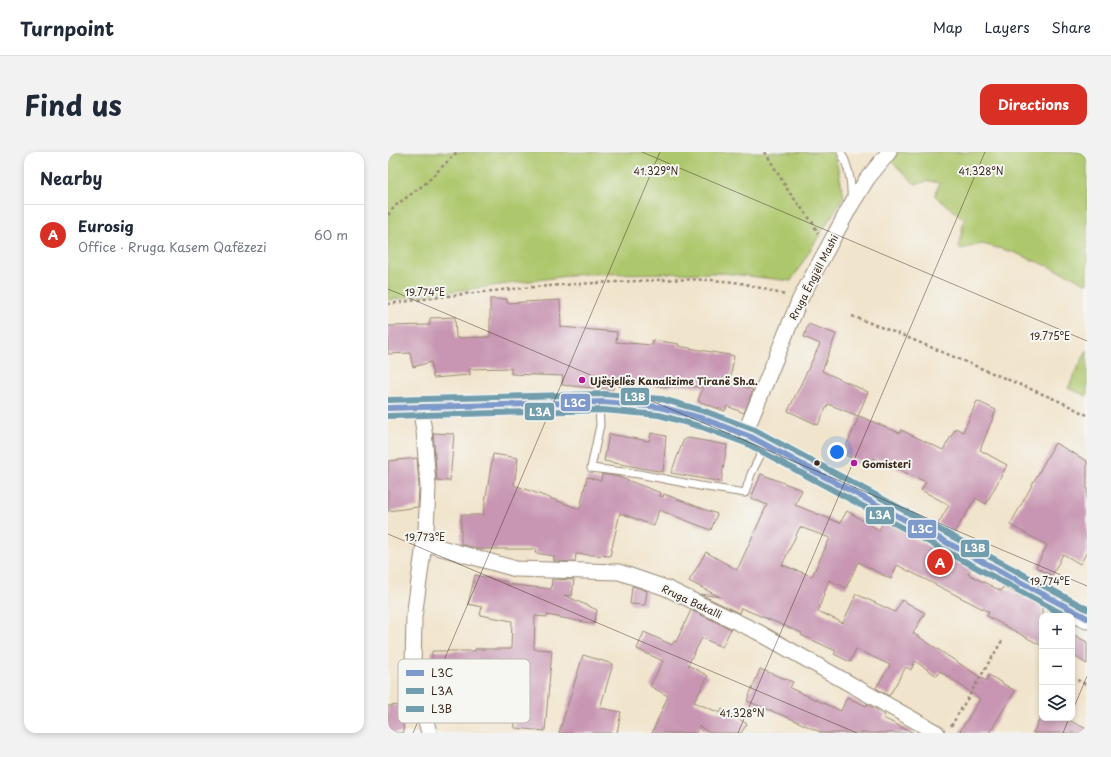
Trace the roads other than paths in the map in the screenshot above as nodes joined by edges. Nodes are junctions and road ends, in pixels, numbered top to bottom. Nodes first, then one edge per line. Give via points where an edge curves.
1 (841, 152) edge
2 (889, 152) edge
3 (850, 205) junction
4 (599, 402) junction
5 (388, 408) edge
6 (420, 408) junction
7 (745, 434) junction
8 (765, 444) junction
9 (424, 543) junction
10 (1087, 618) edge
11 (413, 659) edge
12 (427, 723) edge
13 (429, 733) edge
14 (937, 733) edge

1 - 3 lane via 847,162 852,187
2 - 3 street, Rruga Ëngjëll Mashi
3 - 7 street, Rruga Ëngjëll Mashi via 800,299
4 - 6 main road
4 - 7 main road via 660,407
4 - 8 lane via 600,425 591,468 746,493 751,474
5 - 6 main road
6 - 9 street via 428,487
7 - 8 main road
8 - 10 main road
9 - 11 street via 414,617
9 - 14 street, Rruga Bakalli via 516,569 619,572 666,588 758,632
12 - 13 street

